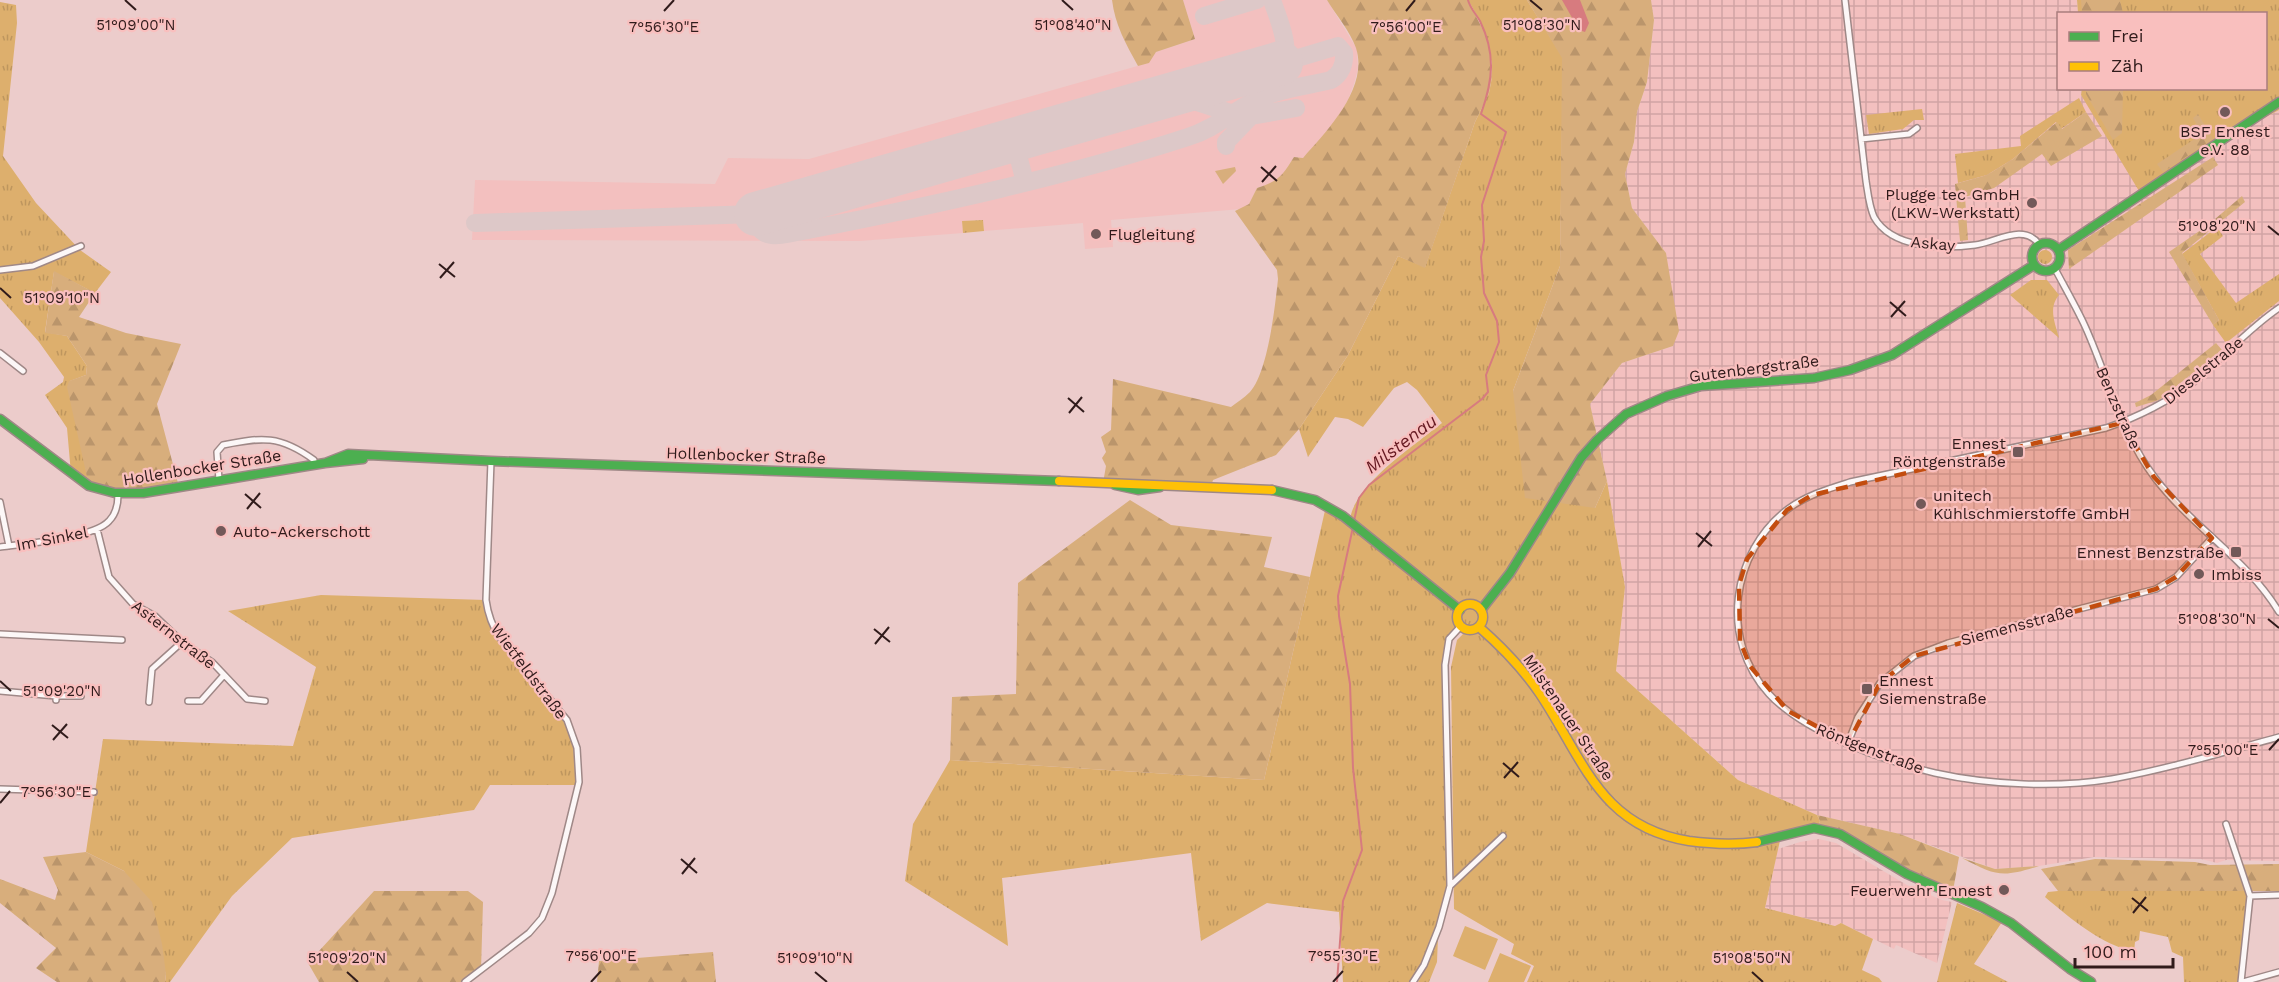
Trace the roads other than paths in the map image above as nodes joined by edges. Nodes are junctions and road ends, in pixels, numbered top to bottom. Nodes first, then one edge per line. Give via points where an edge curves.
1 (1845, 0) edge
2 (2279, 102) edge
3 (1917, 128) dead end
4 (1861, 139) junction
5 (2039, 244) junction
6 (81, 246) dead end
7 (2058, 250) junction
8 (2034, 265) junction
9 (2054, 267) junction
10 (0, 270) edge
11 (2279, 308) edge
12 (0, 353) edge
13 (23, 371) dead end
14 (0, 419) edge
15 (2122, 423) junction
16 (491, 461) junction
17 (315, 465) junction
18 (219, 480) junction
19 (118, 495) junction
20 (0, 502) edge
21 (97, 529) junction
22 (2211, 538) junction
23 (9, 546) junction
24 (0, 547) edge
25 (1460, 610) junction
26 (1481, 610) junction
27 (2279, 612) edge
28 (1461, 626) junction
29 (1479, 627) junction
30 (0, 634) edge
31 (122, 640) dead end
32 (182, 642) junction
33 (224, 675) junction
34 (0, 691) edge
35 (81, 696) dead end
36 (188, 701) dead end
37 (265, 701) dead end
38 (148, 702) dead end
39 (2279, 737) edge
40 (1848, 743) junction
41 (0, 789) edge
42 (94, 792) dead end
43 (2226, 824) dead end
44 (1503, 836) dead end
45 (1450, 886) junction
46 (2279, 895) edge
47 (2250, 896) junction
48 (2276, 973) edge
49 (465, 982) edge
50 (1413, 982) edge
51 (2091, 982) edge
52 (2242, 982) edge
53 (2276, 982) edge

1 - 4 street, Askay
2 - 7 main road
3 - 4 street via 1909,134
4 - 5 street, Askay via 1869,202 1878,223 1890,235 1918,244 1950,247 2028,234
5 - 7 main road via 2051,244
5 - 8 main road via 2032,253
6 - 10 street via 33,266
7 - 9 main road via 2059,261
8 - 9 main road via 2043,270
8 - 26 main road, Gutenbergstraße via 1892,355 1814,378 1701,386 1626,414 1581,458 1510,573
9 - 15 street, Benzstraße via 2084,325
11 - 15 street, Dieselstraße via 2179,393
12 - 13 street
14 - 19 main road, Hollenbocker Straße via 89,486
15 - 22 street, Benzstraße via 2154,477
15 - 40 street, Röntgenstraße via 1850,482 1812,495 1787,510 1765,533 1748,559 1739,585 1740,641 1750,666 1768,693 1817,730
16 - 17 main road, Hollenbocker Straße via 379,457
16 - 25 main road, Hollenbocker Straße via 1280,490 1315,500 1354,525
16 - 49 street, Wietfeldstraße via 486,600 491,623 567,720 577,748 579,782 542,918 529,933
17 - 18 main road, Hollenbocker Straße
17 - 18 street via 297,448 276,439 241,441 223,445 217,452
18 - 19 main road, Hollenbocker Straße
19 - 21 street, Im Sinkel via 112,518
20 - 23 street
21 - 23 street, Im Sinkel
21 - 32 street, Asternstraße via 110,577 133,604 155,616
22 - 27 street, Benzstraße via 2259,583
22 - 40 street, Siemensstraße via 2176,577 2156,589 1947,643 1914,656 1881,683 1858,717
23 - 24 street, Im Sinkel
25 - 26 main road via 1471,604
25 - 28 main road via 1457,618
26 - 29 main road via 1483,619
28 - 29 main road via 1472,630
28 - 45 street via 1449,639 1445,665
29 - 51 main road, Milstenauer Straße via 1528,677 1597,787 1638,825 1670,838 1722,843 1764,841 1812,828 1830,830 1911,876 2010,922
30 - 31 street
32 - 33 street, Asternstraße
32 - 38 street via 152,669
33 - 36 street, Asternstraße via 201,701
33 - 37 street, Asternstraße via 247,699
34 - 35 street via 56,698
39 - 40 street, Röntgenstraße via 2152,771 2043,784 1936,773
41 - 42 street
43 - 47 street
44 - 45 street
45 - 50 street via 1439,927
46 - 47 street
47 - 52 street
48 - 52 street
48 - 53 street

